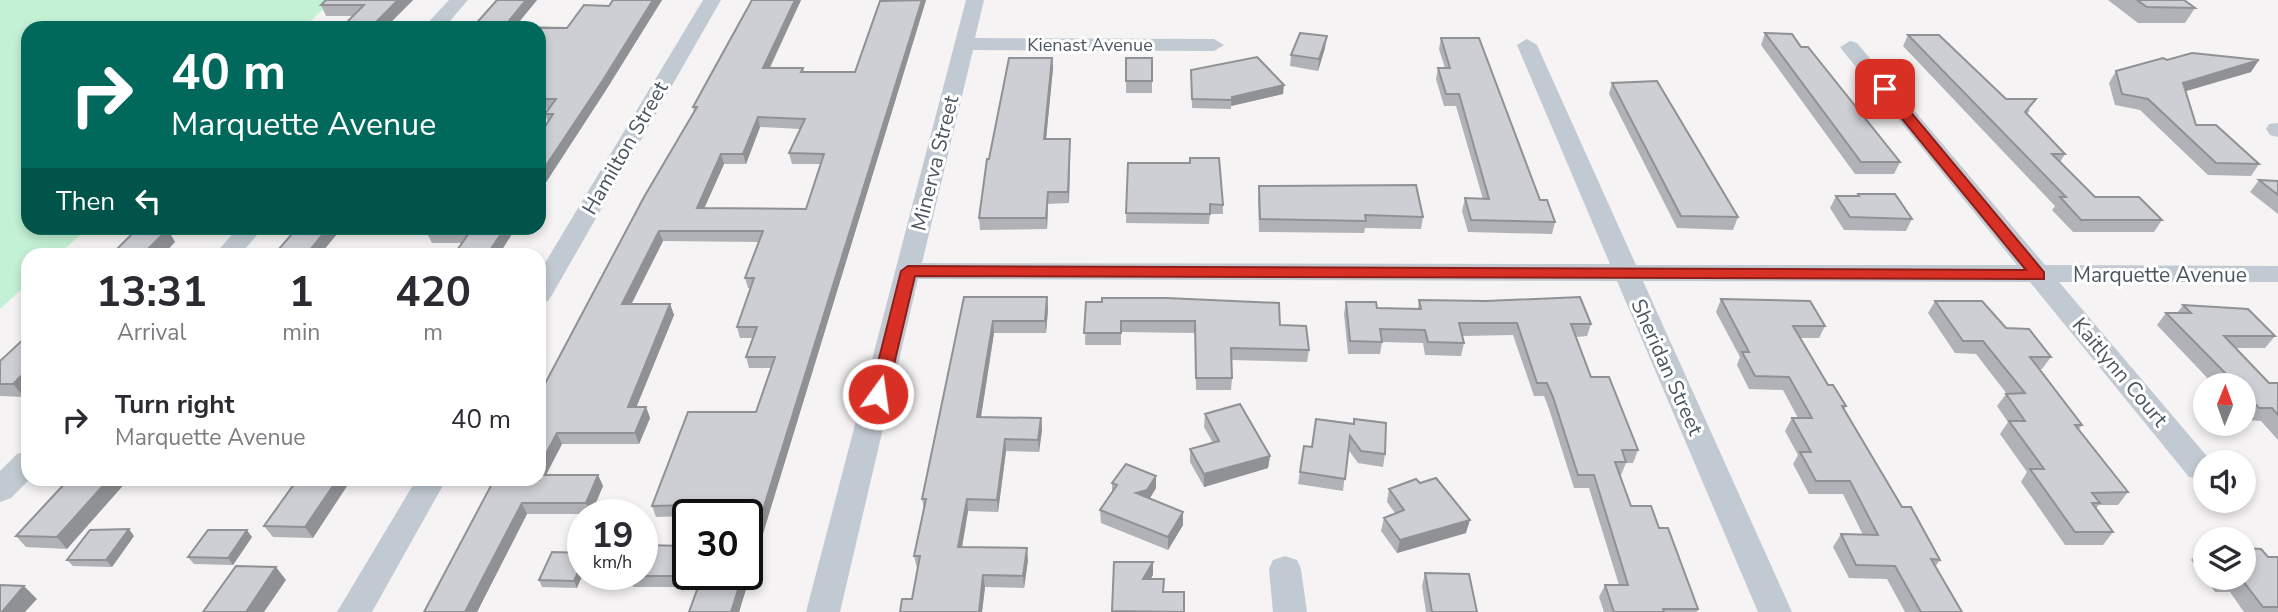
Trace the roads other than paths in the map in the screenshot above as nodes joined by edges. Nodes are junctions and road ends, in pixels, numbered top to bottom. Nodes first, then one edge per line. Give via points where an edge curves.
1 (459, 0) edge
2 (712, 0) edge
3 (975, 0) edge
4 (440, 21) edge
5 (965, 44) junction
6 (1214, 45) dead end
7 (1527, 45) dead end
8 (1850, 47) dead end
9 (244, 235) edge
10 (232, 248) edge
11 (908, 271) junction
12 (1626, 272) junction
13 (2278, 274) edge
14 (2039, 275) junction
15 (546, 283) edge
16 (2193, 461) edge
17 (21, 469) edge
18 (428, 486) edge
19 (0, 490) edge
20 (1285, 569) dead end
21 (354, 612) edge
22 (823, 612) edge
23 (1290, 612) edge
24 (1775, 612) edge

1 - 4 street
2 - 15 street, Hamilton Street
3 - 5 street, Minerva Street
5 - 6 street, Kienast Avenue
5 - 11 street, Minerva Street
7 - 12 street, Sheridan Street
8 - 14 street, Kaitlynn Court
9 - 10 street
11 - 12 street, Marquette Avenue
11 - 22 street, Minerva Street
12 - 14 street, Marquette Avenue
12 - 24 street, Sheridan Street
13 - 14 street, Marquette Avenue
14 - 16 street, Kaitlynn Court
17 - 19 street
18 - 21 street
20 - 23 street

